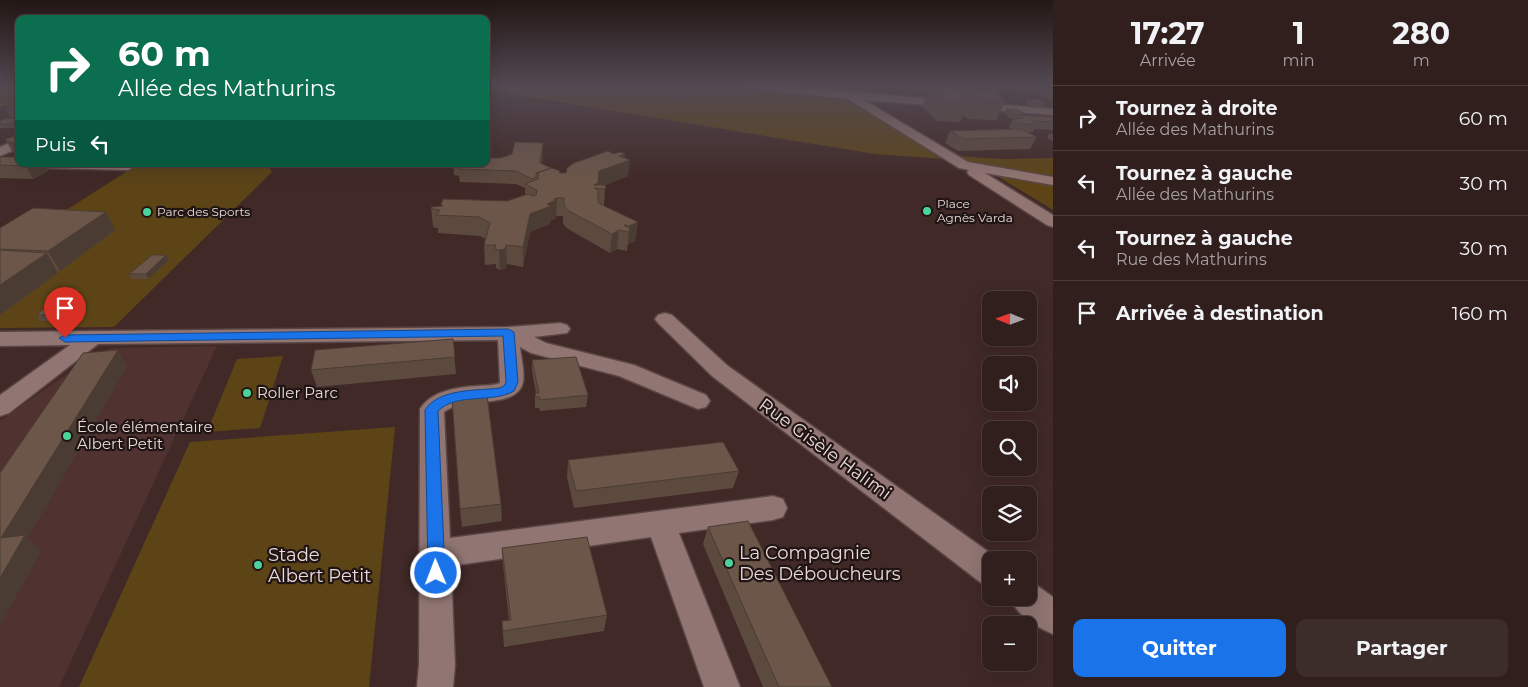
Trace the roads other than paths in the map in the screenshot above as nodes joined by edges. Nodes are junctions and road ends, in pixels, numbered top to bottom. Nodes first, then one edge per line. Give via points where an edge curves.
1 (886, 117) edge
2 (15, 146) edge
3 (0, 152) edge
4 (964, 165) junction
5 (1053, 182) edge
6 (1053, 222) edge
7 (665, 319) dead end
8 (560, 329) dead end
9 (508, 332) junction
10 (92, 338) junction
11 (0, 339) edge
12 (698, 401) dead end
13 (0, 407) edge
14 (773, 508) dead end
15 (660, 523) junction
16 (436, 554) junction
17 (982, 565) edge
18 (1037, 605) edge
19 (1053, 617) edge
20 (435, 687) edge
21 (722, 687) edge

1 - 4 street
2 - 3 street
4 - 5 street
4 - 6 street
7 - 17 street, Rue Gisèle Halimi via 720,371
8 - 9 street
9 - 10 street
9 - 12 street via 539,348 626,370
9 - 16 street via 512,382 509,388 502,392 452,398 440,402 432,410
10 - 11 street
10 - 13 street
14 - 15 street
15 - 16 street
15 - 21 street
16 - 20 street
18 - 19 street

